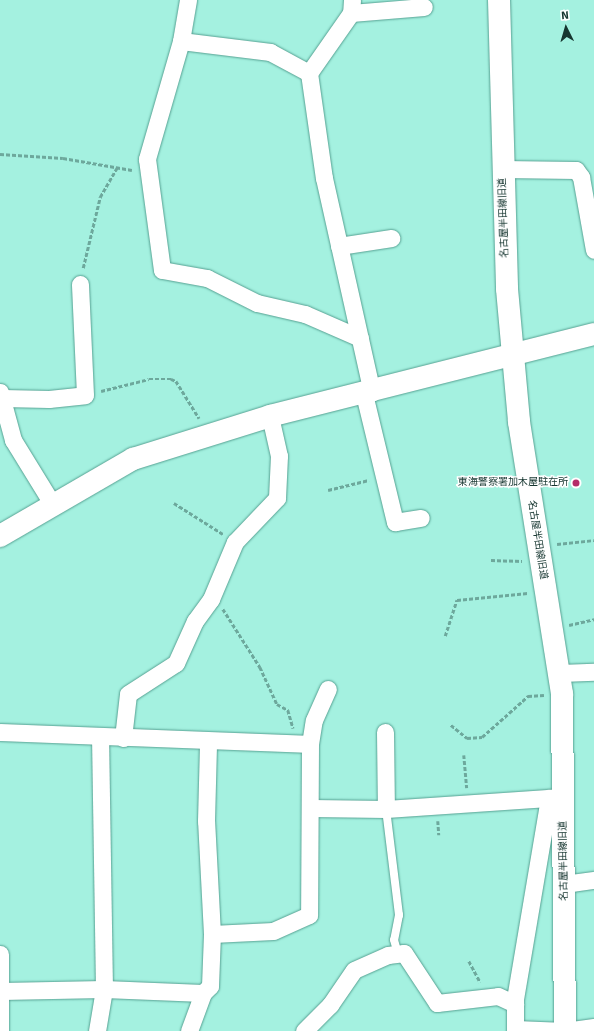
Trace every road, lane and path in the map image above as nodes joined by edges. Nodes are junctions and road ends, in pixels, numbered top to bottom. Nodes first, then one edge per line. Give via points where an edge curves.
1 (188, 0) edge
2 (499, 0) edge
3 (352, 6) edge
4 (424, 7) dead end
5 (181, 41) junction
6 (309, 73) junction
7 (0, 154) edge
8 (117, 168) junction
9 (502, 169) junction
10 (149, 170) junction
11 (392, 238) dead end
12 (339, 246) junction
13 (594, 250) edge
14 (80, 284) joint
15 (594, 334) edge
16 (360, 338) junction
17 (514, 354) junction
18 (86, 392) junction
19 (368, 394) junction
20 (1, 395) edge
21 (270, 416) junction
22 (201, 422) dead end
23 (384, 477) junction
24 (328, 490) dead end
25 (174, 504) dead end
26 (53, 505) junction
27 (421, 518) dead end
28 (0, 536) edge
29 (594, 540) edge
30 (234, 542) junction
31 (539, 555) junction
32 (491, 560) dead end
33 (545, 589) junction
34 (211, 599) junction
35 (594, 619) edge
36 (552, 628) junction
37 (445, 636) dead end
38 (594, 672) edge
39 (561, 683) junction
40 (328, 689) dead end
41 (451, 725) dead end
42 (0, 732) edge
43 (294, 732) dead end
44 (385, 732) dead end
45 (100, 737) junction
46 (123, 738) junction
47 (208, 742) junction
48 (310, 744) junction
49 (464, 755) dead end
50 (556, 798) junction
51 (468, 803) junction
52 (311, 808) junction
53 (386, 809) junction
54 (594, 880) edge
55 (564, 884) junction
56 (212, 934) junction
57 (0, 954) edge
58 (398, 954) junction
59 (469, 961) dead end
60 (104, 988) junction
61 (1, 991) edge
62 (203, 993) junction
63 (488, 997) junction
64 (516, 1004) junction
65 (594, 1027) edge
66 (515, 1030) edge
67 (0, 1031) edge
68 (97, 1031) edge
69 (189, 1031) edge
70 (304, 1031) edge
71 (565, 1031) edge

1 - 5 street
2 - 9 street, 名古屋半田線旧道
3 - 4 street
3 - 6 street
5 - 6 street via 270,52
5 - 10 street via 147,159
6 - 12 street via 324,178
7 - 8 path via 63,158
8 - 10 path
8 - 14 path via 100,197 83,255
9 - 13 street via 576,170 581,177
9 - 17 street, 名古屋半田線旧道
10 - 16 street via 162,270 207,278 257,303 305,314
11 - 12 street
12 - 16 street
14 - 18 street
15 - 17 street
16 - 19 street
17 - 19 street
17 - 31 street, 名古屋半田線旧道 via 519,422
18 - 20 street via 49,399
18 - 22 path via 107,390 149,379 171,379 176,381
19 - 21 street
19 - 23 street
20 - 26 street via 13,440
21 - 26 street via 133,459
21 - 30 street via 279,456 277,498
23 - 24 path
23 - 27 street via 395,522
25 - 30 path
26 - 28 street
29 - 31 path
30 - 34 street
31 - 32 path
31 - 33 street, 名古屋半田線旧道
33 - 36 street, 名古屋半田線旧道
33 - 37 path via 495,598 457,600
34 - 43 path via 219,602 260,667 277,704 288,710
34 - 46 street via 195,621 176,663 128,694
35 - 36 path
36 - 39 street, 名古屋半田線旧道
38 - 39 street
39 - 41 path via 528,696 482,737 467,738
39 - 50 street, 名古屋半田線旧道
40 - 48 street via 314,720
42 - 45 street
44 - 53 street
45 - 46 street
45 - 60 street
46 - 47 street
47 - 48 street
47 - 56 street via 206,821
48 - 52 street
49 - 51 path
50 - 51 street
50 - 55 street, 名古屋半田線旧道
50 - 64 street
51 - 53 street
52 - 53 street
52 - 56 street via 309,915 273,931
53 - 58 lane via 399,915 394,940
54 - 55 street
55 - 71 street, 名古屋半田線旧道
56 - 62 street via 210,986
57 - 61 street
58 - 63 street via 404,953 417,968 438,1003
58 - 70 street via 373,959 354,970 330,1005
59 - 63 path
60 - 61 street
60 - 62 street
60 - 68 street
61 - 67 street
62 - 69 street
63 - 64 street via 498,996
64 - 66 street
65 - 71 street
66 - 71 street

